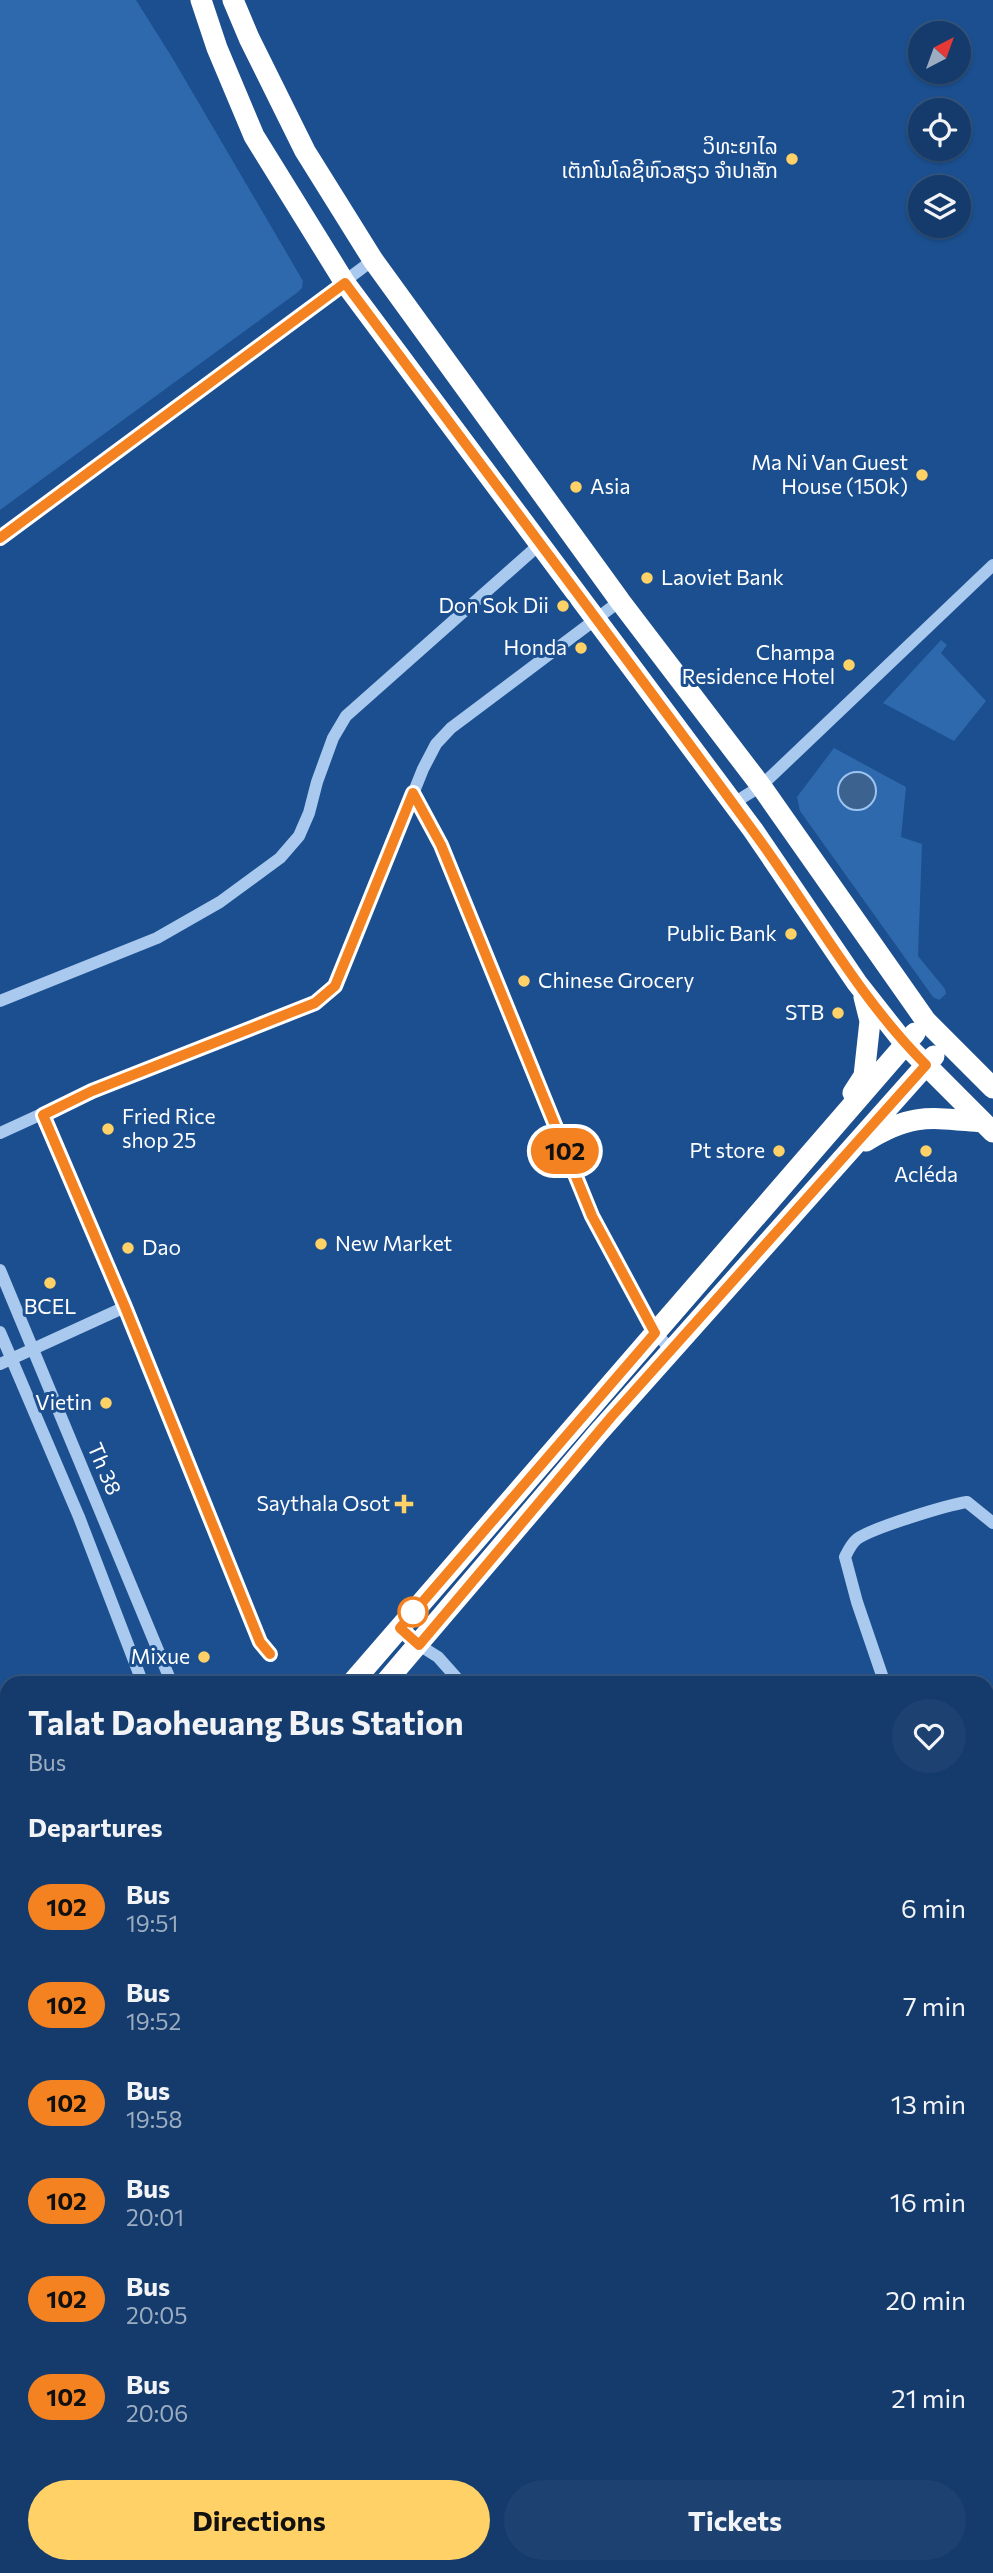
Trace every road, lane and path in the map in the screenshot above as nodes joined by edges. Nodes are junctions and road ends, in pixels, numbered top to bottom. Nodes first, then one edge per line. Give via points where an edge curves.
1 (201, 0) edge
2 (233, 0) edge
3 (373, 260) junction
4 (345, 283) junction
5 (0, 538) edge
6 (540, 544) junction
7 (993, 565) edge
8 (620, 601) junction
9 (596, 619) junction
10 (761, 786) junction
11 (413, 793) junction
12 (732, 804) junction
13 (861, 988) junction
14 (0, 1001) edge
15 (926, 1021) junction
16 (947, 1042) junction
17 (905, 1044) junction
18 (926, 1065) junction
19 (993, 1088) edge
20 (43, 1115) junction
21 (988, 1127) edge
22 (828, 1132) junction
23 (0, 1133) edge
24 (847, 1153) junction
25 (0, 1270) edge
26 (125, 1307) junction
27 (0, 1332) edge
28 (655, 1333) junction
29 (671, 1349) junction
30 (32, 1352) junction
31 (6, 1362) edge
32 (993, 1523) edge
33 (400, 1628) junction
34 (419, 1645) junction
35 (270, 1654) dead end
36 (140, 1676) edge
37 (169, 1676) edge
38 (358, 1676) edge
39 (391, 1676) edge
40 (455, 1676) edge
41 (883, 1676) edge

1 - 4 highway via 254,136
2 - 3 highway via 305,151
3 - 4 street
3 - 8 highway
4 - 5 street
4 - 6 highway
6 - 9 highway
6 - 14 street via 346,716 333,738 299,836 280,858 157,939
7 - 10 street
8 - 9 street
8 - 10 highway
9 - 11 street via 451,728 436,744
9 - 12 highway
10 - 12 street
10 - 15 highway
11 - 20 street via 335,986 315,1003 92,1091
11 - 28 street via 441,845 592,1216
12 - 13 highway
13 - 17 highway
13 - 22 highway via 870,1021 864,1076
15 - 16 highway
15 - 17 highway
16 - 18 highway
16 - 19 highway
17 - 18 highway
17 - 22 highway
18 - 21 highway
18 - 24 highway
20 - 23 street
20 - 26 street
21 - 24 highway via 924,1117 893,1125
22 - 28 highway
24 - 29 highway
25 - 30 street, Th 38
26 - 30 street
26 - 35 street via 260,1642
27 - 31 street, Th 38
28 - 29 street
28 - 33 highway
29 - 34 highway
30 - 31 street
30 - 37 street, Th 38
31 - 36 street, Th 38 via 79,1517
32 - 41 street via 967,1502 868,1533 851,1546 845,1558
33 - 34 street
33 - 38 highway
34 - 39 highway
34 - 40 street

